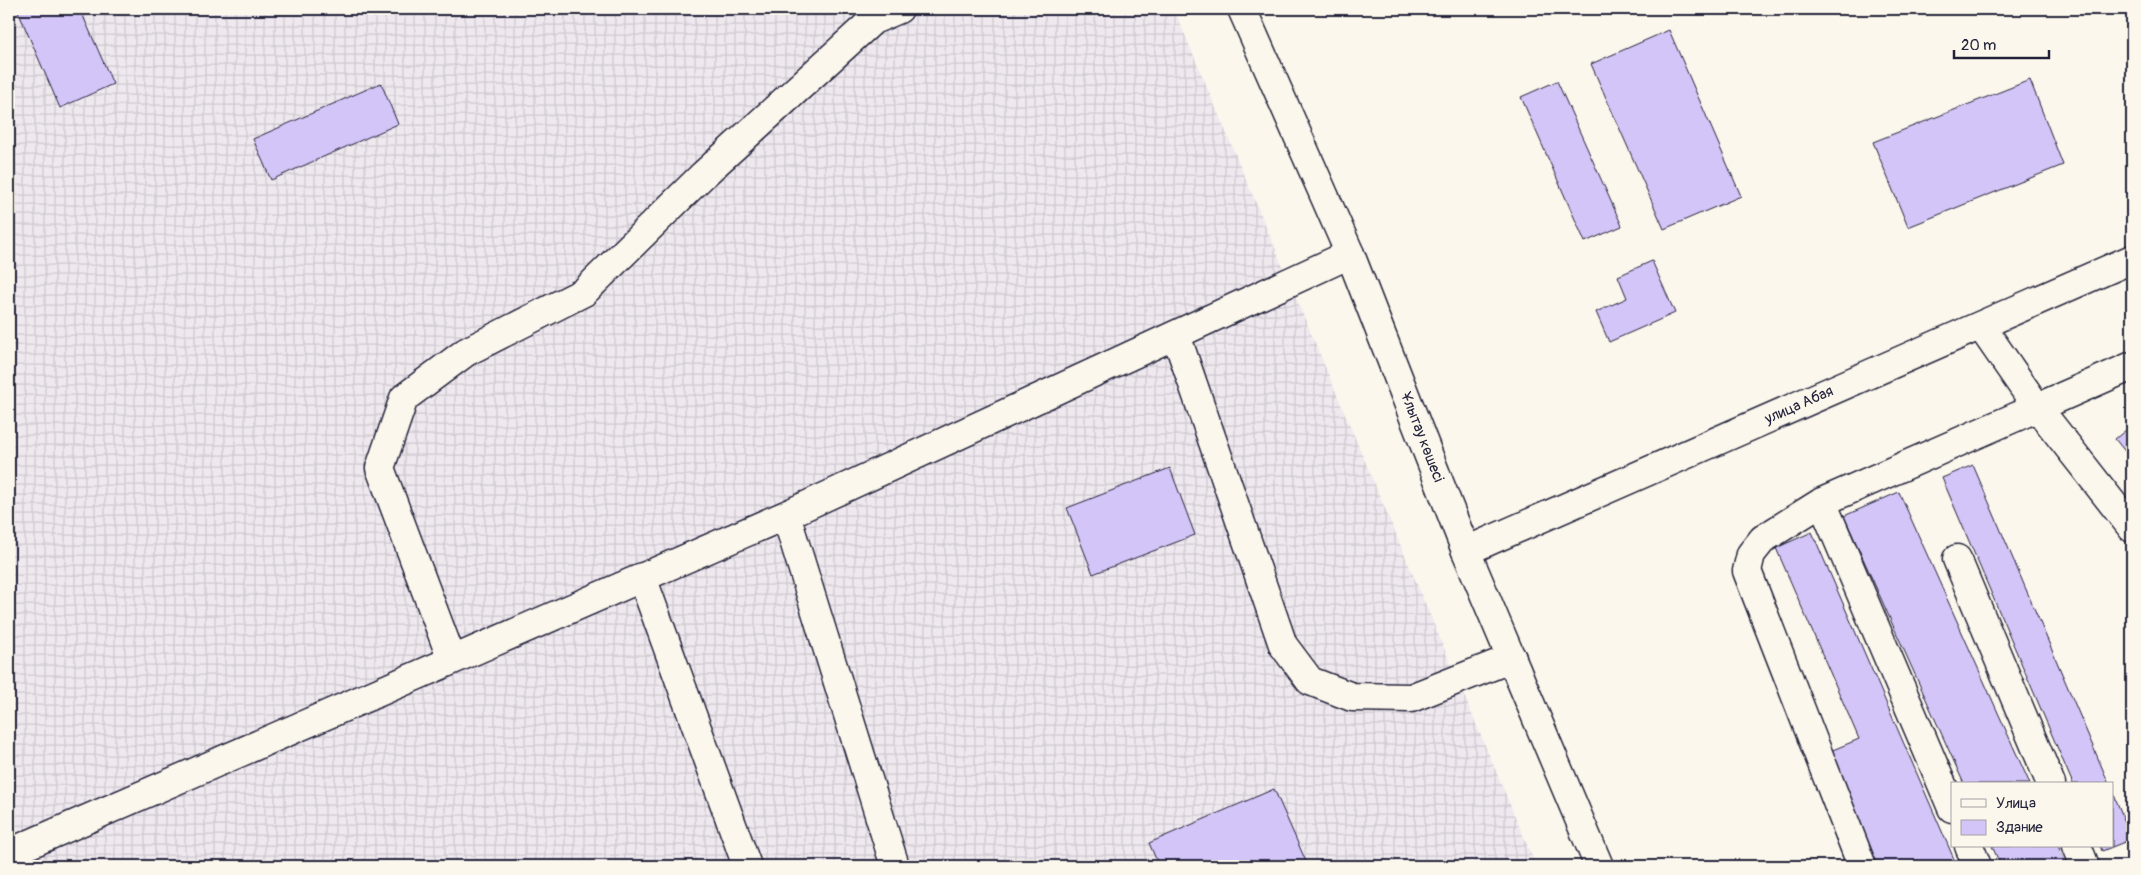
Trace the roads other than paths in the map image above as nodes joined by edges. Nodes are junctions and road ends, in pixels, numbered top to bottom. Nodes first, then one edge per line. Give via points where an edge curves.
1 (898, 9) edge
2 (1242, 9) edge
3 (1350, 254) junction
4 (2132, 259) edge
5 (1981, 326) junction
6 (1176, 335) junction
7 (2132, 366) edge
8 (2037, 407) junction
9 (1822, 502) junction
10 (786, 515) junction
11 (2132, 528) edge
12 (1466, 551) junction
13 (1957, 560) dead end
14 (642, 577) junction
15 (1512, 658) junction
16 (452, 660) junction
17 (2050, 782) edge
18 (1951, 806) edge
19 (1970, 848) edge
20 (2078, 848) edge
21 (9, 853) edge
22 (747, 866) edge
23 (894, 866) edge
24 (1599, 866) edge
25 (1862, 866) edge
26 (1977, 866) edge
27 (2085, 866) edge

1 - 16 street via 873,20 703,175 584,292 466,352 404,398 380,468
2 - 3 street, Ұлытау көшесі
3 - 6 street
3 - 12 street, Ұлытау көшесі
4 - 5 street, улица Абая
5 - 8 street
5 - 12 street, улица Абая
6 - 10 street
6 - 15 street via 1283,645 1310,681 1352,697 1411,698
7 - 8 street
8 - 9 street
8 - 11 street
9 - 18 street
9 - 25 street via 1763,539 1752,554 1748,571
10 - 14 street
10 - 23 street
12 - 15 street, Ұлытау көшесі
13 - 17 street
14 - 16 street
14 - 22 street
15 - 24 street, Ұлытау көшесі
16 - 21 street
19 - 26 street
20 - 27 street

